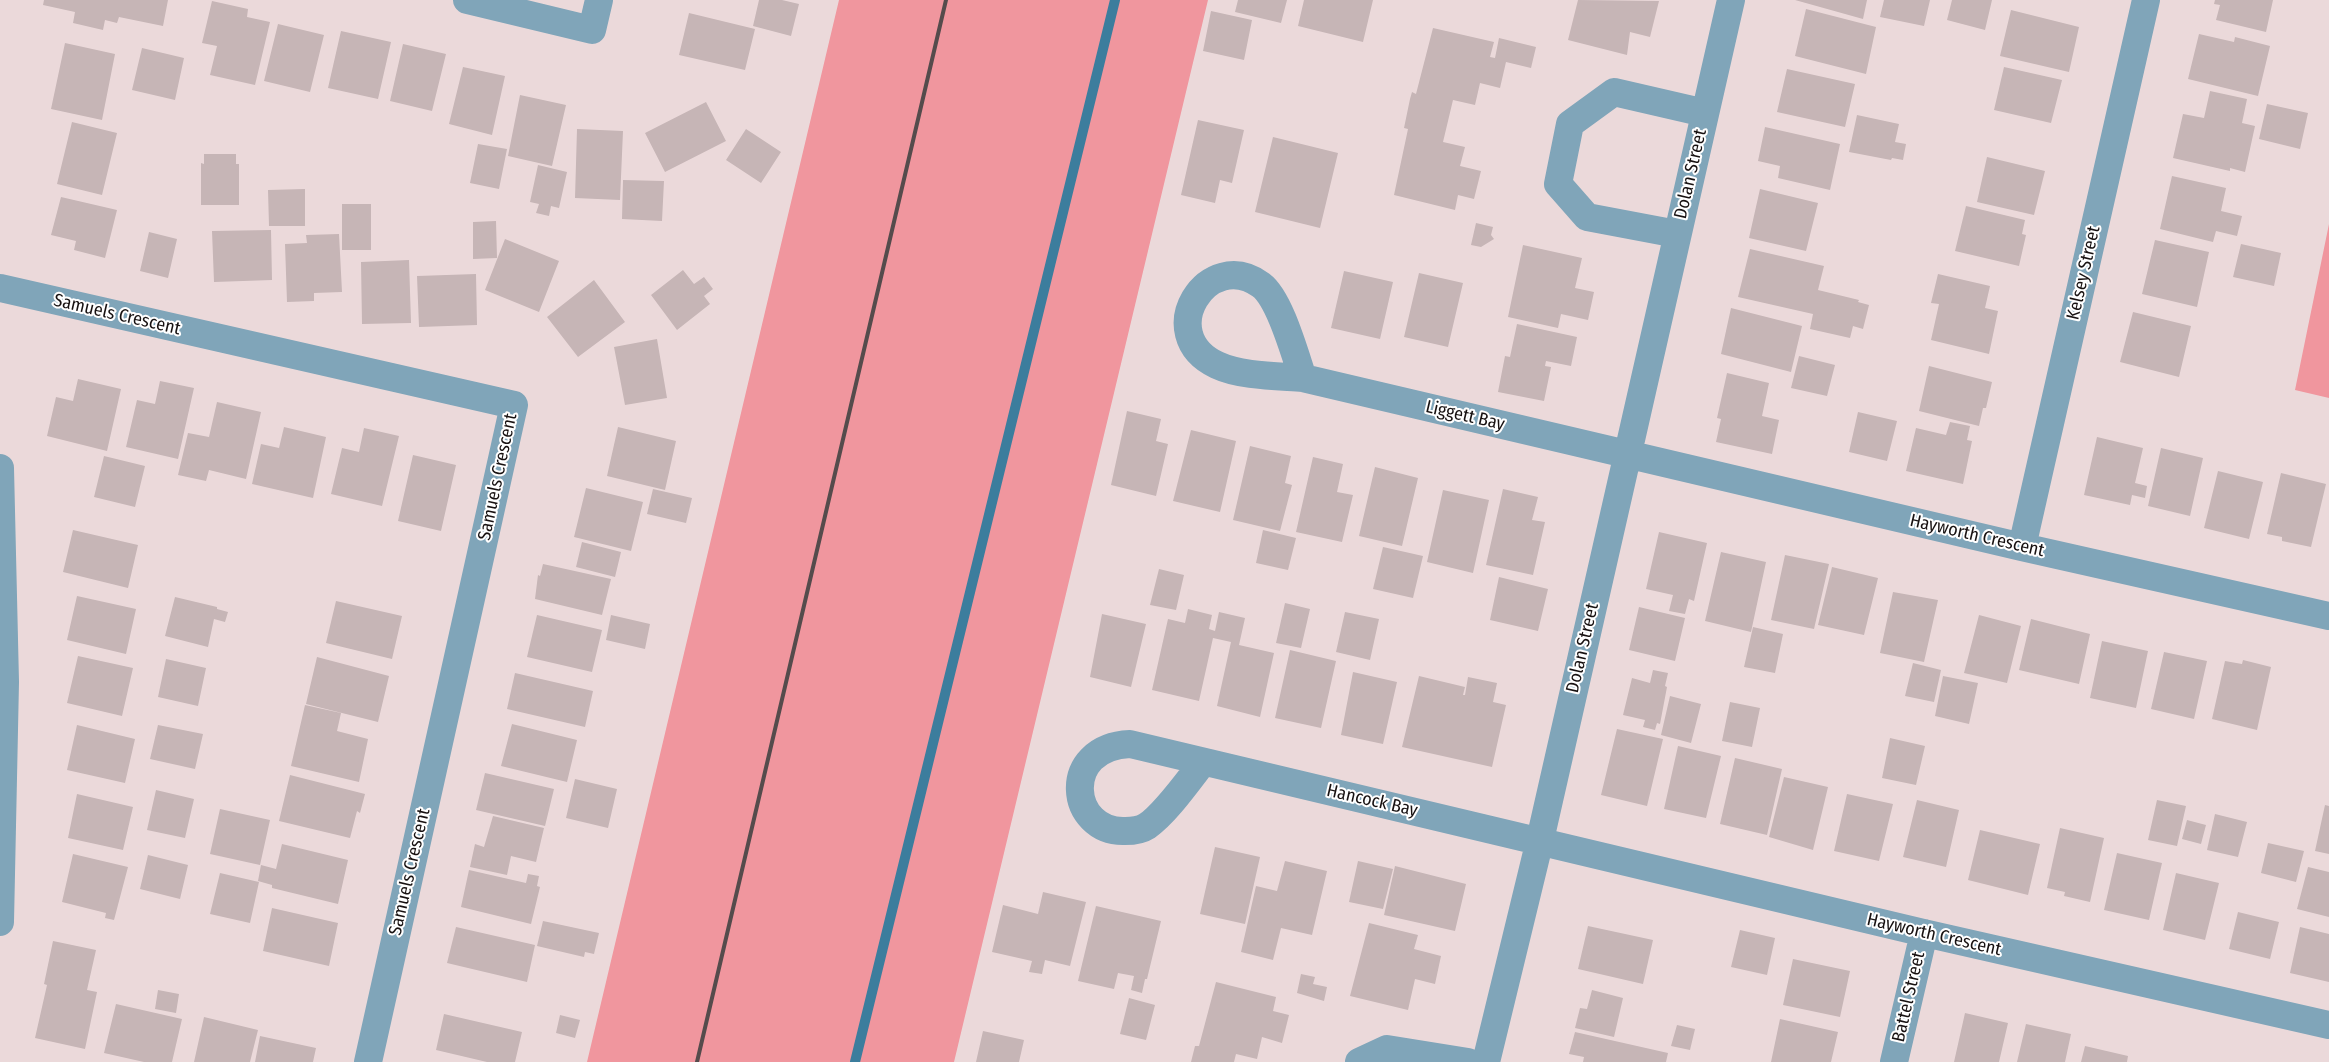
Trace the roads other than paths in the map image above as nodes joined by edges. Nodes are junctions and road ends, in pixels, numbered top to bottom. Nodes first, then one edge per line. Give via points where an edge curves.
1 (467, 0) edge
2 (599, 0) edge
3 (1731, 0) edge
4 (2146, 0) edge
5 (1706, 113) junction
6 (1677, 234) junction
7 (0, 288) edge
8 (1303, 378) junction
9 (1626, 454) junction
10 (0, 468) edge
11 (2022, 547) junction
12 (2329, 616) edge
13 (3, 681) edge
14 (1203, 762) dead end
15 (1540, 840) junction
16 (0, 922) edge
17 (1924, 933) junction
18 (2329, 1025) edge
19 (368, 1062) edge
20 (1359, 1062) edge
21 (1468, 1062) edge
22 (1486, 1062) edge
23 (1894, 1062) edge

1 - 2 street via 592,30
3 - 5 street, Dolan Street
4 - 11 street, Kelsey Street
5 - 6 street, Dolan Street
5 - 6 street, Dolan Street via 1614,92 1570,124 1558,184 1587,217
6 - 9 street, Dolan Street
7 - 19 street, Samuels Crescent via 514,405
8 - 8 street, Liggett Bay via 1277,308 1260,285 1247,278 1233,276 1213,281 1196,295 1189,307 1188,329 1196,348 1206,359 1219,366 1255,374
8 - 9 street, Liggett Bay
9 - 11 street, Hayworth Crescent
9 - 15 street, Dolan Street
10 - 13 street
11 - 12 street, Hayworth Crescent
13 - 16 street
14 - 15 street, Hancock Bay
15 - 17 street, Hayworth Crescent
15 - 22 street, Dolan Street
17 - 18 street, Hayworth Crescent
17 - 23 street, Battel Street
20 - 21 street via 1387,1049

